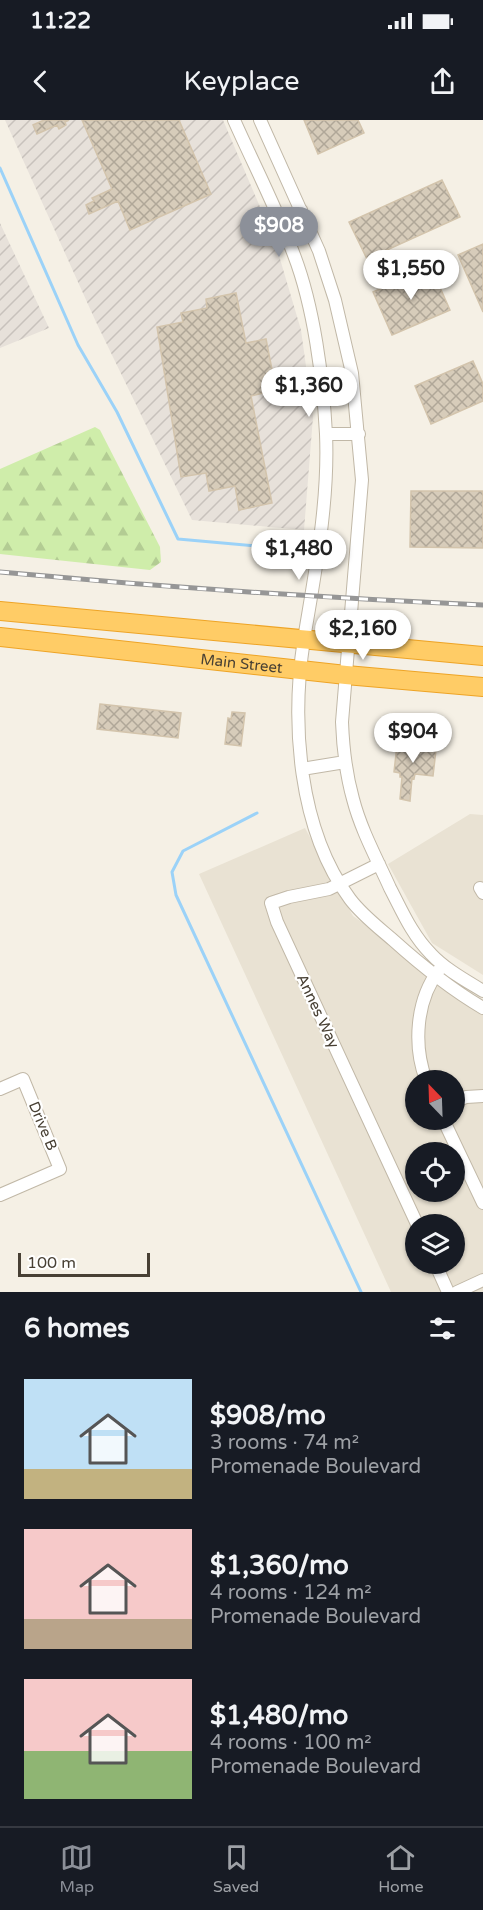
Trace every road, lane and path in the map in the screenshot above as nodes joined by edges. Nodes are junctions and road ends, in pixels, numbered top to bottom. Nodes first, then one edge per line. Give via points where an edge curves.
1 (234, 120) edge
2 (261, 120) edge
3 (301, 210) junction
4 (279, 221) junction
5 (326, 434) junction
6 (358, 434) junction
7 (0, 611) edge
8 (0, 637) edge
9 (304, 640) junction
10 (350, 643) junction
11 (483, 656) edge
12 (301, 669) junction
13 (346, 675) junction
14 (483, 687) edge
15 (345, 762) junction
16 (302, 769) junction
17 (379, 864) junction
18 (340, 884) junction
19 (443, 964) junction
20 (434, 976) junction
21 (483, 991) edge
22 (483, 1008) edge
23 (423, 1070) edge
24 (0, 1089) edge
25 (483, 1096) edge
26 (465, 1097) edge
27 (448, 1130) edge
28 (0, 1195) edge
29 (483, 1203) edge
30 (412, 1214) edge
31 (440, 1274) edge
32 (483, 1280) edge
33 (448, 1292) edge
34 (457, 1292) edge

1 - 4 street
2 - 3 street
3 - 4 street
3 - 6 street via 335,300 352,373
4 - 5 street via 295,256 310,310
5 - 6 street
5 - 9 street via 326,479
6 - 10 street via 362,480
7 - 9 highway, Main Street
8 - 12 highway, Main Street
9 - 10 highway, Main Street
9 - 12 street
10 - 11 highway, Main Street
10 - 13 street
12 - 13 highway, Main Street
12 - 16 street via 297,718
13 - 14 highway, Main Street
13 - 15 street via 342,722
15 - 16 street
15 - 17 street via 353,801
16 - 18 street via 315,827
17 - 18 street, Annes Way
17 - 19 street via 414,934
18 - 20 street via 361,912
18 - 30 street, Annes Way via 271,903
19 - 20 street
19 - 21 street
20 - 22 street
20 - 23 street via 419,1023
24 - 28 street, Drive B via 23,1079 60,1168
25 - 26 street
27 - 29 street
31 - 33 street
32 - 34 street

